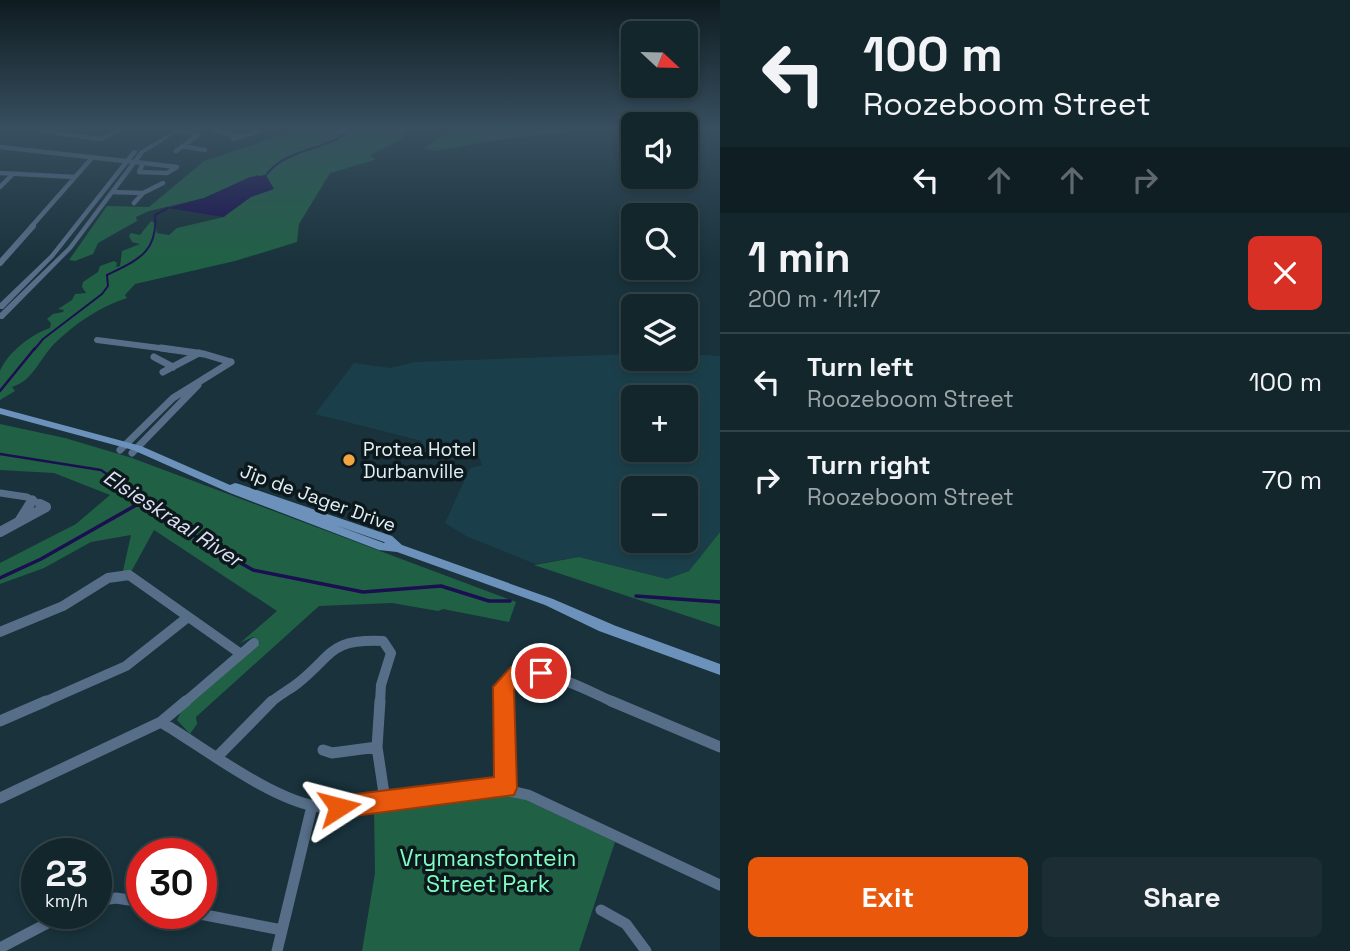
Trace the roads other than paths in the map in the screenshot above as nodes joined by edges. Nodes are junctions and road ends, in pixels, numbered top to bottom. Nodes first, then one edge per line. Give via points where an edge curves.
1 (2, 173) edge
2 (78, 173) edge
3 (119, 173) edge
4 (123, 173) edge
5 (12, 175) junction
6 (75, 177) junction
7 (163, 183) dead end
8 (0, 187) edge
9 (110, 189) junction
10 (144, 193) junction
11 (134, 203) dead end
12 (0, 263) edge
13 (1, 306) edge
14 (0, 317) edge
15 (97, 340) dead end
16 (199, 354) junction
17 (153, 357) dead end
18 (173, 367) junction
19 (163, 372) dead end
20 (3, 416) edge
21 (132, 447) junction
22 (0, 493) edge
23 (33, 499) junction
24 (19, 523) junction
25 (0, 532) edge
26 (188, 617) junction
27 (0, 632) edge
28 (254, 643) dead end
29 (241, 654) junction
30 (720, 670) edge
31 (0, 722) edge
32 (161, 722) junction
33 (377, 747) junction
34 (720, 747) edge
35 (323, 750) dead end
36 (218, 756) junction
37 (506, 788) junction
38 (0, 798) edge
39 (385, 800) junction
40 (312, 806) junction
41 (720, 885) edge
42 (601, 910) dead end
43 (217, 917) edge
44 (36, 929) edge
45 (282, 930) junction
46 (0, 948) edge
47 (277, 951) edge
48 (646, 951) edge

1 - 5 street
2 - 6 street
3 - 9 street
4 - 9 street
5 - 6 street
5 - 8 street
6 - 12 street
7 - 10 street
9 - 10 street
9 - 13 street via 52,257
9 - 14 street via 59,261
10 - 11 street
15 - 16 street
16 - 18 street
16 - 21 street via 230,362 205,378
17 - 18 street
18 - 19 street
20 - 21 main road, Jip de Jager Drive
20 - 21 main road, Jip de Jager Drive
21 - 30 main road, Jip de Jager Drive via 234,491 513,589 546,606
22 - 23 street
23 - 24 street
23 - 24 street via 46,508
24 - 25 street
26 - 27 street via 136,578 123,575 108,578 52,611
26 - 29 street
26 - 31 street via 126,666
28 - 29 street
29 - 32 street
32 - 36 street
32 - 38 street
33 - 35 street
33 - 36 street via 381,685 391,648 383,641 354,640 336,646 274,699
33 - 39 street
34 - 37 street via 547,674 518,673 508,680 503,693
36 - 40 street via 287,797
37 - 39 street via 476,787
37 - 41 street
39 - 40 street
40 - 45 street
42 - 48 street via 626,924
43 - 45 street
44 - 46 street
45 - 47 street

